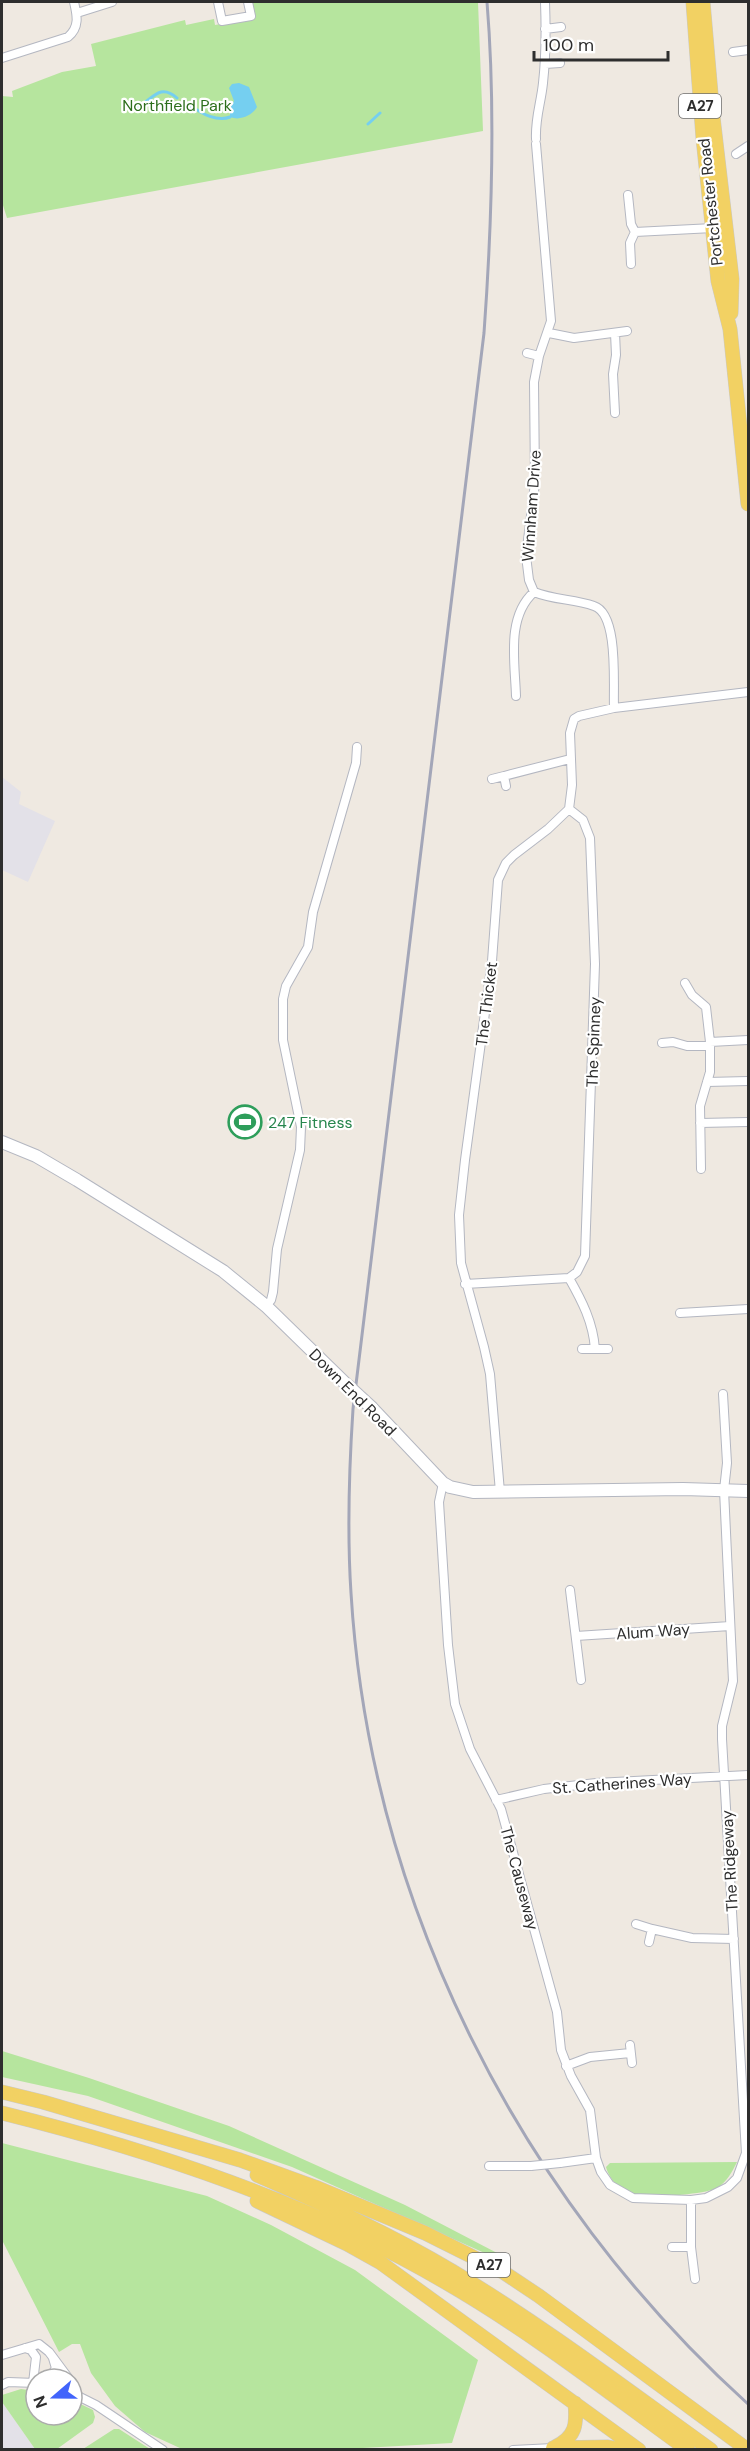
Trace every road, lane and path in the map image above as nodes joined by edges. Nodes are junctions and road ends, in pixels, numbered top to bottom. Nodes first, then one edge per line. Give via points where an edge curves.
1 (74, 2) edge
2 (112, 2) edge
3 (218, 2) edge
4 (248, 2) edge
5 (545, 2) edge
6 (693, 2) edge
7 (704, 2) edge
8 (77, 13) junction
9 (561, 27) dead end
10 (545, 29) junction
11 (748, 50) edge
12 (733, 52) dead end
13 (2, 58) edge
14 (560, 63) dead end
15 (545, 64) junction
16 (748, 146) edge
17 (736, 154) dead end
18 (628, 195) dead end
19 (713, 228) junction
20 (635, 232) junction
21 (631, 264) dead end
22 (730, 329) junction
23 (627, 331) dead end
24 (549, 333) junction
25 (615, 333) junction
26 (528, 353) dead end
27 (539, 356) junction
28 (615, 413) dead end
29 (748, 504) edge
30 (534, 592) junction
31 (748, 692) edge
32 (516, 696) dead end
33 (614, 708) junction
34 (357, 747) dead end
35 (570, 759) junction
36 (504, 776) junction
37 (492, 779) dead end
38 (506, 786) dead end
39 (569, 809) junction
40 (685, 983) dead end
41 (748, 1040) edge
42 (662, 1043) dead end
43 (710, 1044) junction
44 (748, 1081) edge
45 (707, 1082) junction
46 (748, 1122) edge
47 (700, 1123) junction
48 (2, 1142) edge
49 (701, 1169) dead end
50 (569, 1278) junction
51 (465, 1284) junction
52 (266, 1306) junction
53 (748, 1309) edge
54 (680, 1313) dead end
55 (582, 1349) dead end
56 (596, 1349) junction
57 (608, 1349) dead end
58 (723, 1394) dead end
59 (443, 1483) junction
60 (724, 1490) junction
61 (748, 1491) edge
62 (500, 1492) junction
63 (570, 1590) dead end
64 (730, 1626) junction
65 (576, 1636) junction
66 (580, 1680) dead end
67 (748, 1775) edge
68 (724, 1776) junction
69 (496, 1800) junction
70 (636, 1924) dead end
71 (652, 1929) junction
72 (734, 1939) junction
73 (649, 1942) dead end
74 (632, 2063) dead end
75 (566, 2066) junction
76 (2, 2092) edge
77 (2, 2113) edge
78 (195, 2148) junction
79 (747, 2153) edge
80 (596, 2158) junction
81 (489, 2166) dead end
82 (189, 2168) junction
83 (691, 2200) junction
84 (672, 2247) dead end
85 (691, 2247) junction
86 (694, 2278) dead end
87 (24, 2348) junction
88 (49, 2352) junction
89 (2, 2355) edge
90 (35, 2367) edge
91 (56, 2367) edge
92 (60, 2367) edge
93 (24, 2383) edge
94 (2, 2385) edge
95 (84, 2400) edge
96 (575, 2403) junction
97 (692, 2445) edge
98 (553, 2448) junction
99 (163, 2450) edge
100 (513, 2450) edge
101 (622, 2450) edge
102 (639, 2450) edge
103 (711, 2450) edge
104 (747, 2450) edge

1 - 8 street
2 - 8 street
3 - 4 street via 222,21 251,16
5 - 10 street, Winnham Drive
6 - 19 main road, Portchester Road / A27
7 - 22 main road, Portchester Road / A27 via 732,279
8 - 13 street via 75,31 68,37
9 - 10 street
10 - 15 street, Winnham Drive
11 - 12 street
14 - 15 street
15 - 24 street, Winnham Drive via 535,120
16 - 17 street
18 - 20 street
19 - 20 street
19 - 22 main road, Portchester Road / A27 via 718,281
20 - 21 street via 630,243
22 - 29 main road, Portchester Road / A27
23 - 25 street
24 - 25 street via 574,338
24 - 27 street, Winnham Drive
25 - 28 street
26 - 27 street
27 - 30 street, Winnham Drive via 534,382 535,483 526,556
30 - 32 street via 521,608 515,631
30 - 33 street via 597,607 603,612 610,625
31 - 33 street
33 - 35 street via 574,719
34 - 52 street via 356,763 313,912 308,947 283,999 284,1040 301,1127 300,1150 277,1249 273,1292
35 - 36 street
35 - 39 street
36 - 37 street
36 - 38 street
39 - 50 street, The Spinney via 583,820 590,838 595,964 585,1256 578,1272
39 - 51 street, The Thicket via 514,855 498,880 492,961 459,1215 460,1263
40 - 43 street via 706,1008
41 - 43 street
42 - 43 street
43 - 45 street
44 - 45 street
45 - 47 street
46 - 47 street
47 - 49 street
48 - 52 street, Down End Road via 36,1156 201,1256
50 - 51 street
50 - 56 street via 594,1330
51 - 62 street, The Thicket via 490,1374
52 - 59 street, Down End Road, bridge
53 - 54 street
55 - 56 street
56 - 57 street
58 - 60 street, The Ridgeway via 727,1463
59 - 62 street via 460,1490
59 - 69 street, The Causeway via 440,1514 455,1704 470,1749
60 - 61 street
60 - 62 street
60 - 64 street, The Ridgeway
63 - 65 street
64 - 65 street, Alum Way
64 - 68 street, The Ridgeway via 733,1681 722,1726
65 - 66 street
67 - 68 street, St. Catherines Way
68 - 69 street, St. Catherines Way via 585,1784
68 - 72 street, The Ridgeway
69 - 75 street, The Causeway via 557,2012
70 - 71 street
71 - 72 street via 692,1938
71 - 73 street
72 - 79 street, The Ridgeway
74 - 75 street via 630,2049
75 - 80 street, The Causeway via 590,2110
76 - 78 main road, A27
77 - 82 main road, A27 via 115,2143
78 - 97 main road, A27 via 350,2217 453,2272 548,2334
78 - 104 main road, A27 via 315,2187 425,2232 476,2258 539,2296
79 - 83 street, The Ridgeway via 743,2168 728,2187
80 - 81 street, bridge via 531,2166
80 - 83 street, The Causeway via 610,2185 626,2195 648,2200
82 - 96 main road, A27 via 381,2263
82 - 97 main road, A27 via 257,2192 389,2251 493,2311
83 - 85 street
84 - 85 street
85 - 86 street
87 - 88 street via 39,2344
87 - 89 street
87 - 90 street via 36,2357
88 - 91 street
88 - 92 street
93 - 94 street
95 - 99 street
96 - 98 main road via 576,2428 568,2439
96 - 102 main road, A27
97 - 103 main road, A27
98 - 100 street
98 - 101 main road

